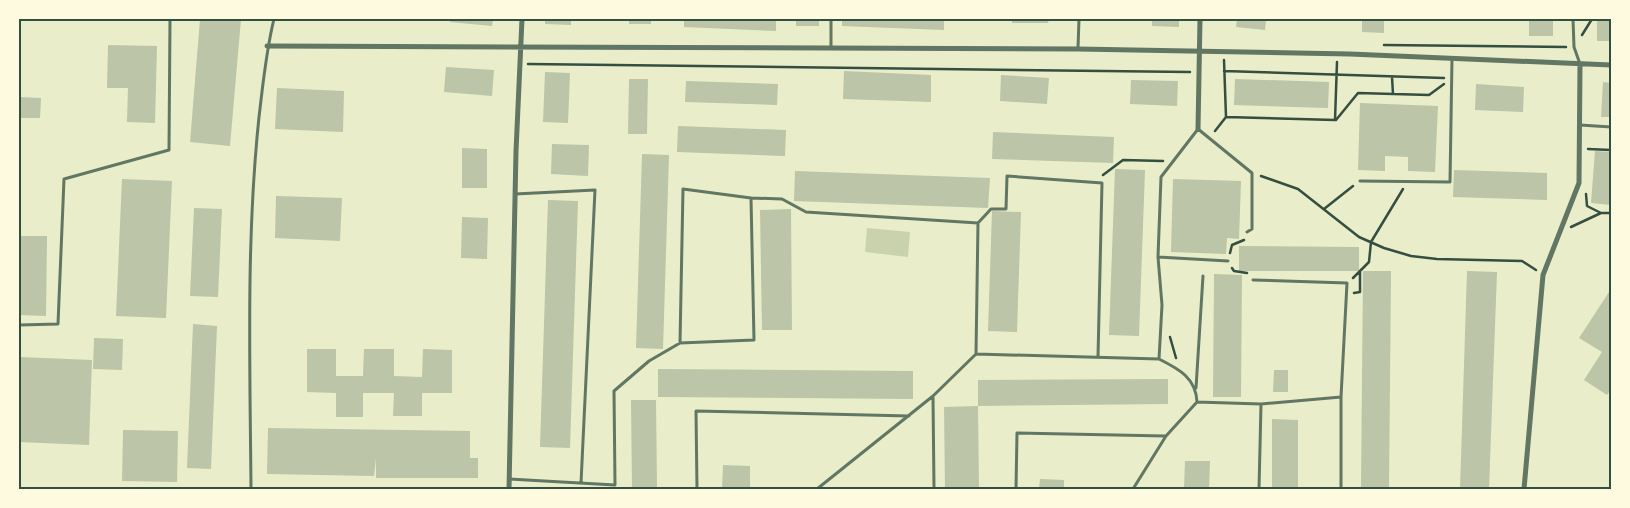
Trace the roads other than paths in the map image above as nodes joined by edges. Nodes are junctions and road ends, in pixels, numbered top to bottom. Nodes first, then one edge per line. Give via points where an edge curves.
1 (170, 19) edge
2 (274, 19) edge
3 (522, 19) edge
4 (831, 19) edge
5 (1079, 19) edge
6 (1200, 19) edge
7 (1573, 19) edge
8 (267, 46) junction
9 (521, 46) junction
10 (830, 48) junction
11 (1078, 49) junction
12 (1199, 52) junction
13 (1452, 58) junction
14 (1580, 65) junction
15 (1611, 65) edge
16 (1580, 125) junction
17 (1611, 127) edge
18 (1198, 129) junction
19 (1360, 181) road end
20 (515, 194) junction
21 (751, 198) junction
22 (978, 223) junction
23 (1247, 232) road end
24 (1158, 257) junction
25 (1228, 261) road end
26 (1203, 276) dead end
27 (1253, 280) road end
28 (19, 325) edge
29 (680, 343) junction
30 (976, 354) junction
31 (1098, 357) junction
32 (1159, 359) junction
33 (1196, 388) junction
34 (932, 396) junction
35 (1341, 397) junction
36 (1197, 402) junction
37 (1261, 404) junction
38 (909, 416) junction
39 (1166, 436) junction
40 (509, 479) junction
41 (581, 483) junction
42 (251, 489) edge
43 (509, 489) edge
44 (697, 489) edge
45 (817, 489) edge
46 (934, 489) edge
47 (1016, 489) edge
48 (1133, 489) edge
49 (1259, 489) edge
50 (1341, 489) edge
51 (1524, 489) edge

1 - 28 lane via 169,150 64,179 58,324
2 - 8 lane
3 - 9 street
4 - 10 lane
5 - 11 lane
6 - 12 street
7 - 14 lane via 1574,47
8 - 9 street
8 - 42 lane via 255,159 250,268
9 - 10 street
9 - 20 street
10 - 11 street
11 - 12 street
12 - 13 street
12 - 18 street
13 - 14 street
13 - 19 lane via 1450,182
14 - 15 street
14 - 16 street
16 - 17 lane
16 - 51 street via 1580,183 1543,275
18 - 23 lane via 1252,173 1252,229
18 - 24 lane via 1161,177
20 - 40 street
20 - 41 lane via 595,190
21 - 22 lane via 782,199 806,212
21 - 29 lane via 754,340
21 - 29 lane via 683,189
22 - 30 lane
22 - 31 lane via 991,209 1006,209 1007,176 1102,183
24 - 25 lane
24 - 32 lane via 1162,305
26 - 33 lane
27 - 35 lane via 1347,283
29 - 41 lane via 649,361 614,391 615,485
30 - 31 lane
30 - 34 lane
31 - 32 lane
32 - 33 lane via 1179,368
33 - 36 lane
34 - 38 lane
34 - 46 lane
35 - 37 lane
35 - 50 lane
36 - 37 lane
36 - 39 lane
37 - 49 lane
38 - 44 lane via 696,411
38 - 45 lane
39 - 47 lane via 1016,433
39 - 48 lane
40 - 41 lane
40 - 43 street

